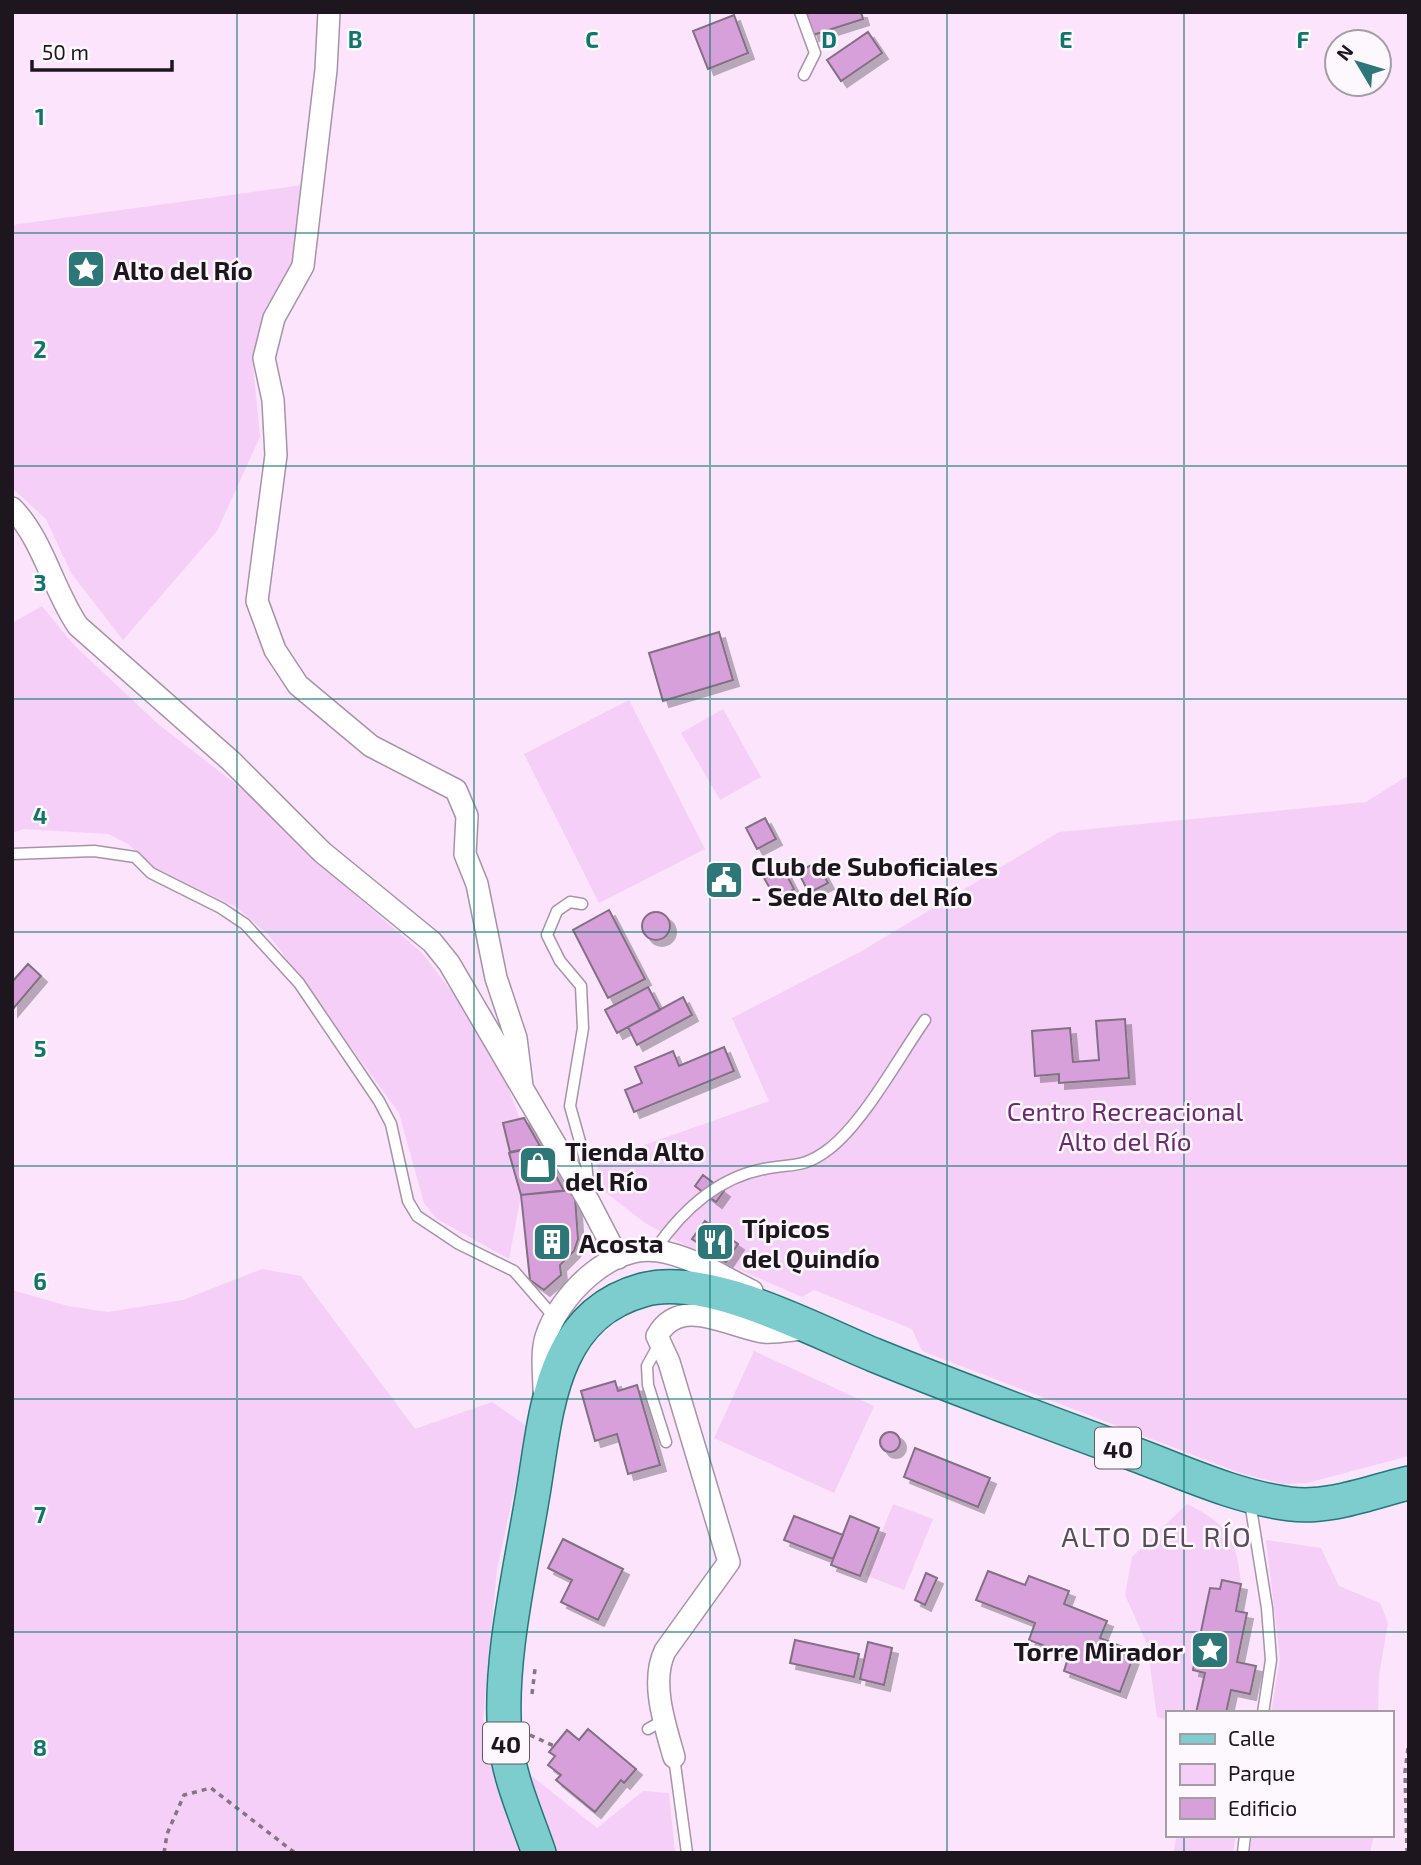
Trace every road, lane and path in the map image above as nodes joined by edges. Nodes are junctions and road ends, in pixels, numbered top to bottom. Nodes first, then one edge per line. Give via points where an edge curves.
1 (329, 12) edge
2 (800, 12) edge
3 (804, 75) dead end
4 (12, 508) edge
5 (12, 854) edge
6 (582, 904) dead end
7 (925, 1020) dead end
8 (522, 1086) junction
9 (589, 1202) junction
10 (655, 1250) junction
11 (618, 1258) junction
12 (554, 1317) junction
13 (809, 1328) junction
14 (659, 1344) junction
15 (947, 1384) junction
16 (545, 1424) junction
17 (666, 1442) dead end
18 (1409, 1483) edge
19 (1249, 1496) junction
20 (1263, 1711) edge
21 (1409, 1740) edge
22 (674, 1757) joint
23 (164, 1853) edge
24 (295, 1853) edge
25 (539, 1853) edge
26 (687, 1853) edge
27 (1406, 1853) edge

1 - 8 street via 303,266 274,318 264,358 273,400 276,455 257,601 275,650 298,685 371,746 456,790 467,816 465,854 477,884 496,978 516,1038
2 - 3 lane via 815,53
4 - 8 street via 24,520 78,626 231,761 322,852 432,943
5 - 12 lane via 94,851 135,857 150,873 245,924 299,983 379,1101 391,1125 408,1201 417,1216 459,1244 514,1271
6 - 9 lane via 570,902 557,911 547,935 560,961 581,986 583,1028 570,1106 586,1163
7 - 10 lane via 860,1115 828,1149 789,1168 764,1169 711,1189
8 - 9 street
9 - 11 street
10 - 11 street
10 - 15 street via 696,1264
11 - 12 street via 580,1282
12 - 16 street via 545,1340
13 - 14 street via 764,1332 711,1316 681,1316 662,1326
13 - 15 main road, 40
13 - 16 main road, 40 via 704,1289 643,1290 605,1308 572,1342 559,1362
14 - 17 lane via 647,1366 648,1385
14 - 22 street via 669,1362 729,1562 658,1666 656,1724
15 - 19 main road, 40
16 - 25 main road, 40 via 505,1696 505,1737 513,1777
18 - 19 main road, 40 via 1316,1506
19 - 20 lane via 1271,1660
21 - 27 path
22 - 26 lane
23 - 24 path via 167,1833 184,1795 211,1788

